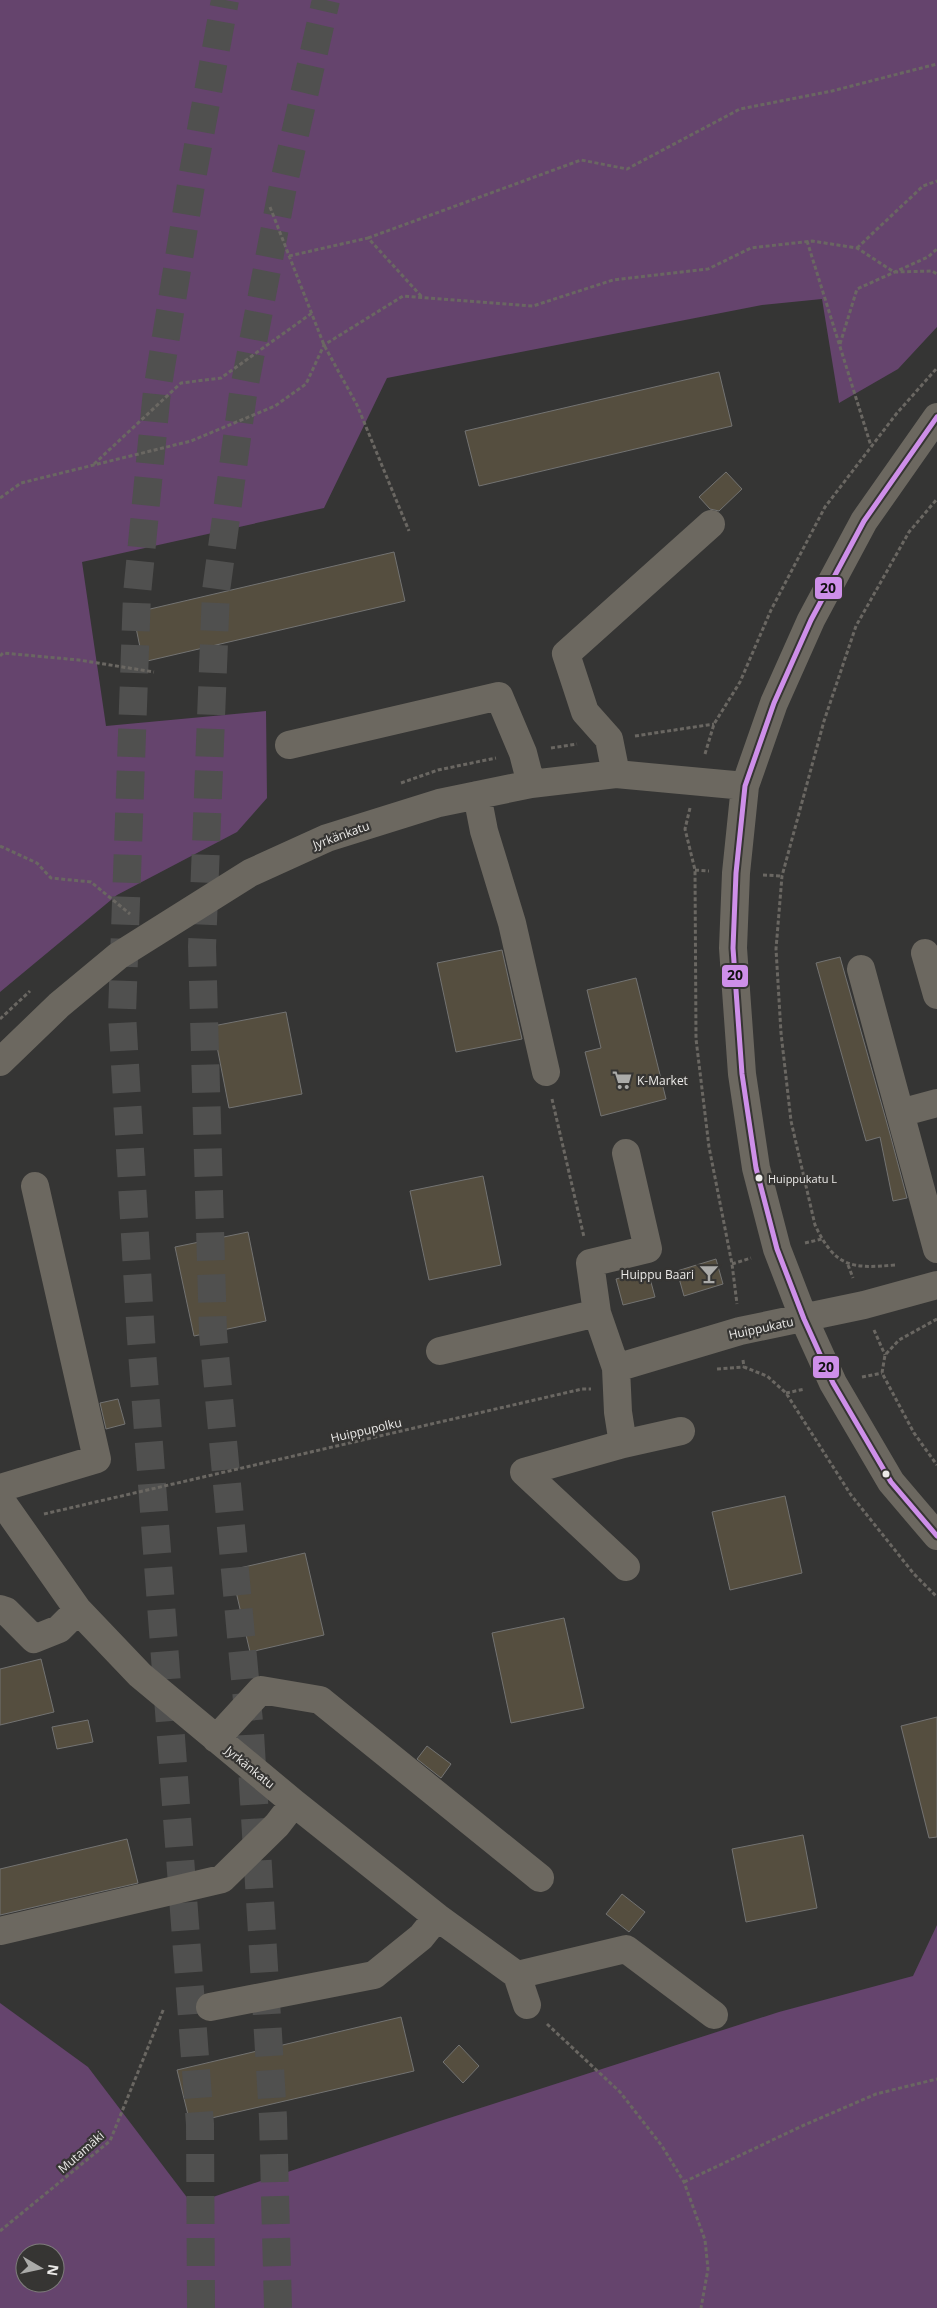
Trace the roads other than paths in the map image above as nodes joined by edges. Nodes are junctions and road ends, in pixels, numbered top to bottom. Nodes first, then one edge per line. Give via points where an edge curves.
1 (937, 417) edge
2 (711, 524) dead end
3 (289, 746) dead end
4 (616, 774) junction
5 (531, 784) junction
6 (745, 786) junction
7 (478, 795) junction
8 (925, 953) dead end
9 (861, 969) dead end
10 (937, 995) edge
11 (0, 1062) edge
12 (546, 1072) road end
13 (937, 1103) edge
14 (900, 1113) junction
15 (626, 1153) dead end
16 (35, 1186) dead end
17 (937, 1249) edge
18 (937, 1285) edge
19 (597, 1313) junction
20 (804, 1319) junction
21 (440, 1351) dead end
22 (617, 1379) junction
23 (681, 1431) dead end
24 (623, 1444) junction
25 (0, 1488) edge
26 (0, 1499) edge
27 (937, 1536) edge
28 (626, 1567) dead end
29 (0, 1609) edge
30 (78, 1610) junction
31 (216, 1739) junction
32 (294, 1803) junction
33 (540, 1878) dead end
34 (438, 1916) junction
35 (0, 1932) edge
36 (517, 1975) junction
37 (527, 2005) road end
38 (210, 2007) dead end
39 (714, 2015) dead end

1 - 6 street via 864,521 811,620 774,703
2 - 4 street via 566,654 585,712 609,740
3 - 5 street via 499,696 523,752
4 - 5 street, Jyrkänkatu
4 - 6 street, Jyrkänkatu
5 - 7 street, Jyrkänkatu
6 - 20 street via 736,873 733,948 742,1074 756,1168 777,1249
7 - 11 street, Jyrkänkatu via 439,803 327,838 250,874 118,956
7 - 12 street via 484,831 512,923
8 - 10 street
9 - 14 street
13 - 14 street
14 - 17 street
15 - 19 street via 648,1249 590,1263
16 - 25 street via 97,1459
18 - 20 street, Huippukatu
19 - 21 street
19 - 22 street
20 - 22 street, Huippukatu via 740,1331
20 - 27 street via 833,1383 890,1482
22 - 24 street
23 - 24 street
24 - 28 street via 524,1472
26 - 30 street, Jyrkänkatu
29 - 30 street via 34,1639 59,1629
30 - 31 street, Jyrkänkatu via 140,1675
31 - 32 street, Jyrkänkatu
31 - 33 street via 261,1690 320,1700
32 - 34 street, Jyrkänkatu
32 - 35 street via 277,1825 222,1879
34 - 36 street, Jyrkänkatu
34 - 38 street via 421,1937 374,1974
36 - 37 street
36 - 39 street via 626,1948

